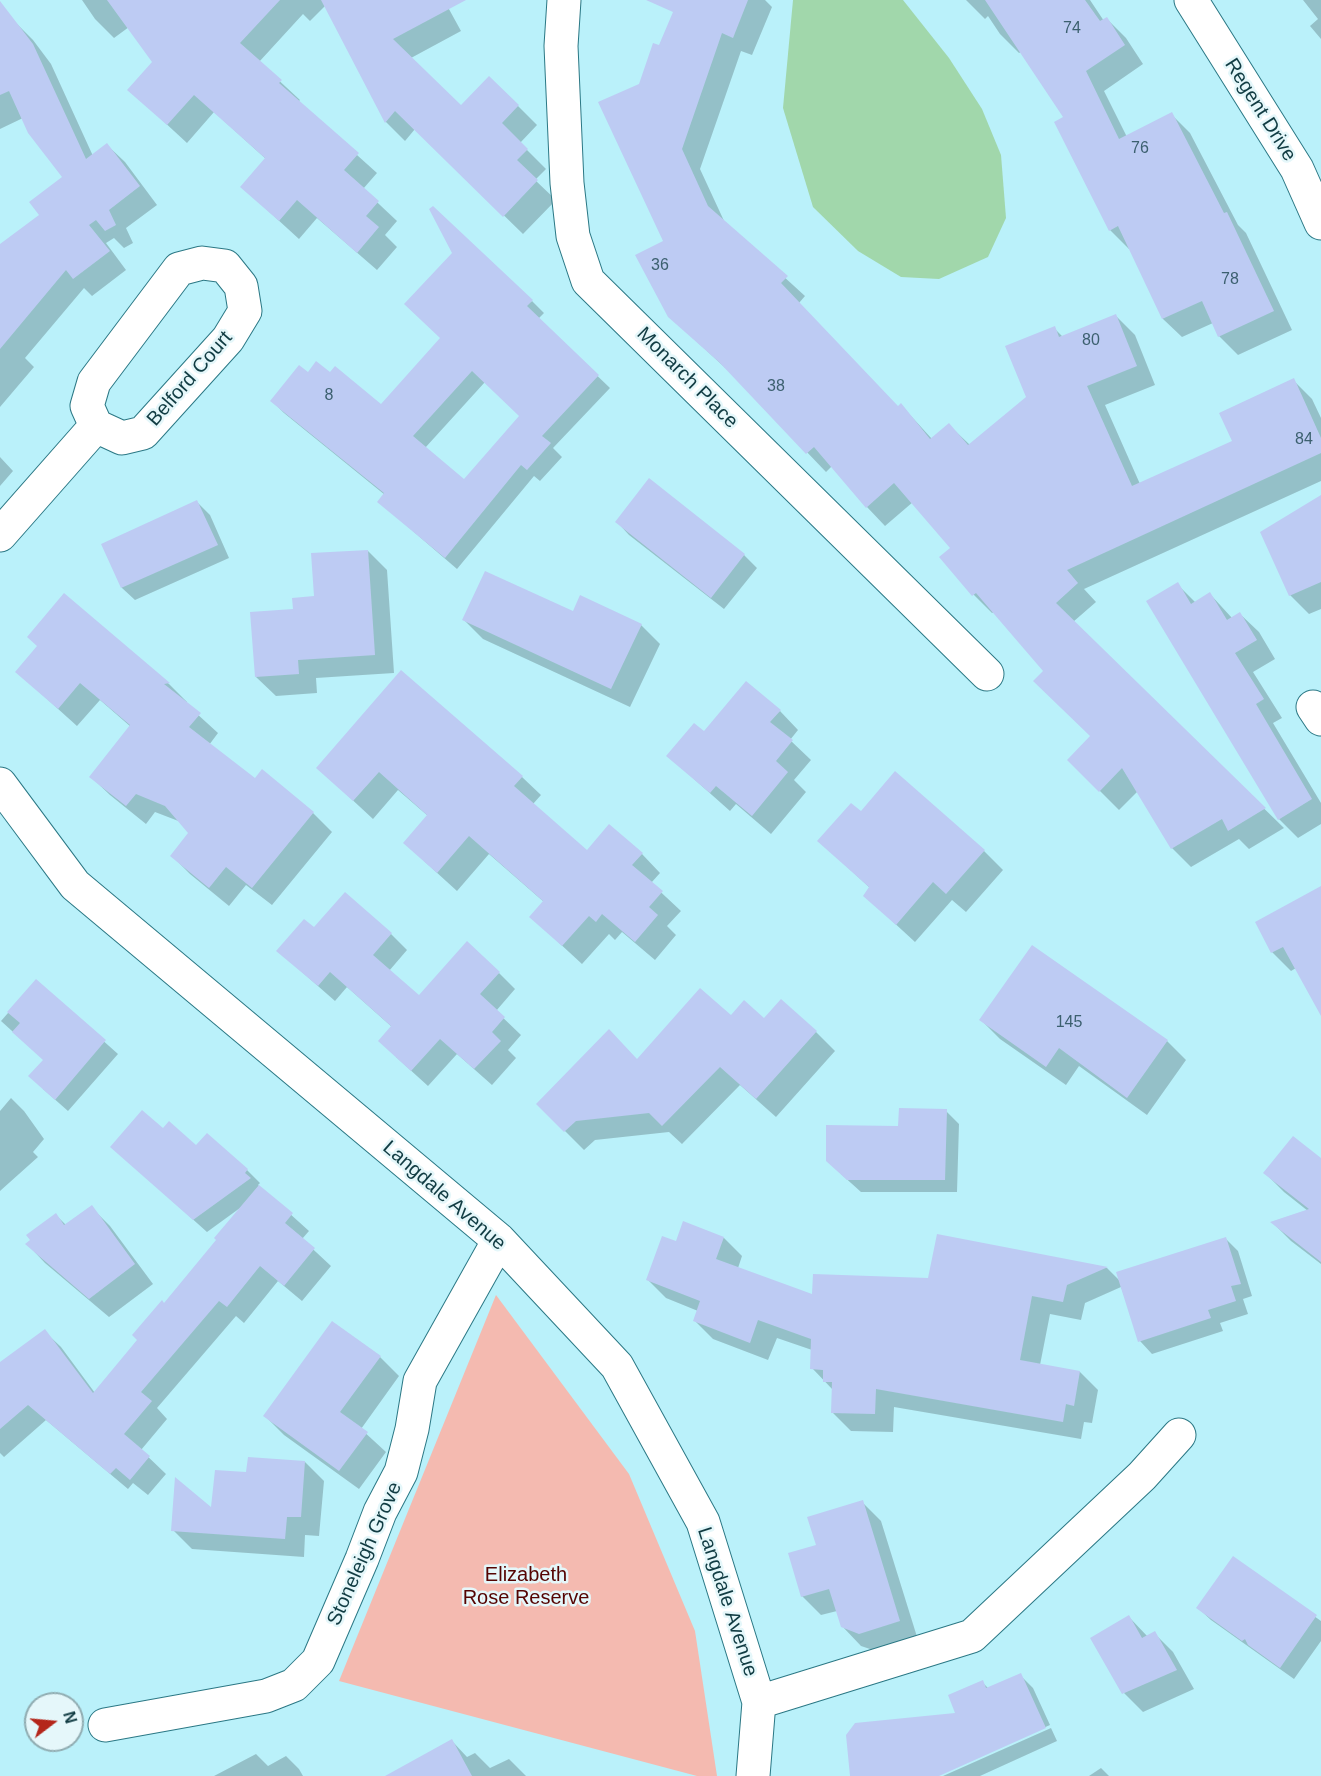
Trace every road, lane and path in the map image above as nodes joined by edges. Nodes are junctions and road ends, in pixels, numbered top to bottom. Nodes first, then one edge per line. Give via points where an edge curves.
1 (564, 0) edge
2 (1191, 0) edge
3 (1321, 224) edge
4 (96, 426) junction
5 (0, 535) edge
6 (987, 674) dead end
7 (0, 784) edge
8 (499, 1240) junction
9 (1179, 1436) dead end
10 (759, 1702) junction
11 (105, 1725) dead end
12 (753, 1776) edge

1 - 6 street, Monarch Place via 561,46 567,183 573,236 588,281
2 - 3 street, Regent Drive via 1297,168
4 - 4 street, Belford Court via 87,406 94,382 179,269 202,264 225,266 241,286 245,311 228,339 143,433 122,438
4 - 5 street
7 - 8 street, Langdale Avenue via 75,885
8 - 10 street, Langdale Avenue via 617,1366 703,1522
8 - 11 street, Stoneleigh Grove via 420,1381 401,1472 380,1512 318,1661 294,1685 266,1696
9 - 10 street, Langdale Avenue via 1142,1476 972,1636
10 - 12 street, Langdale Avenue

